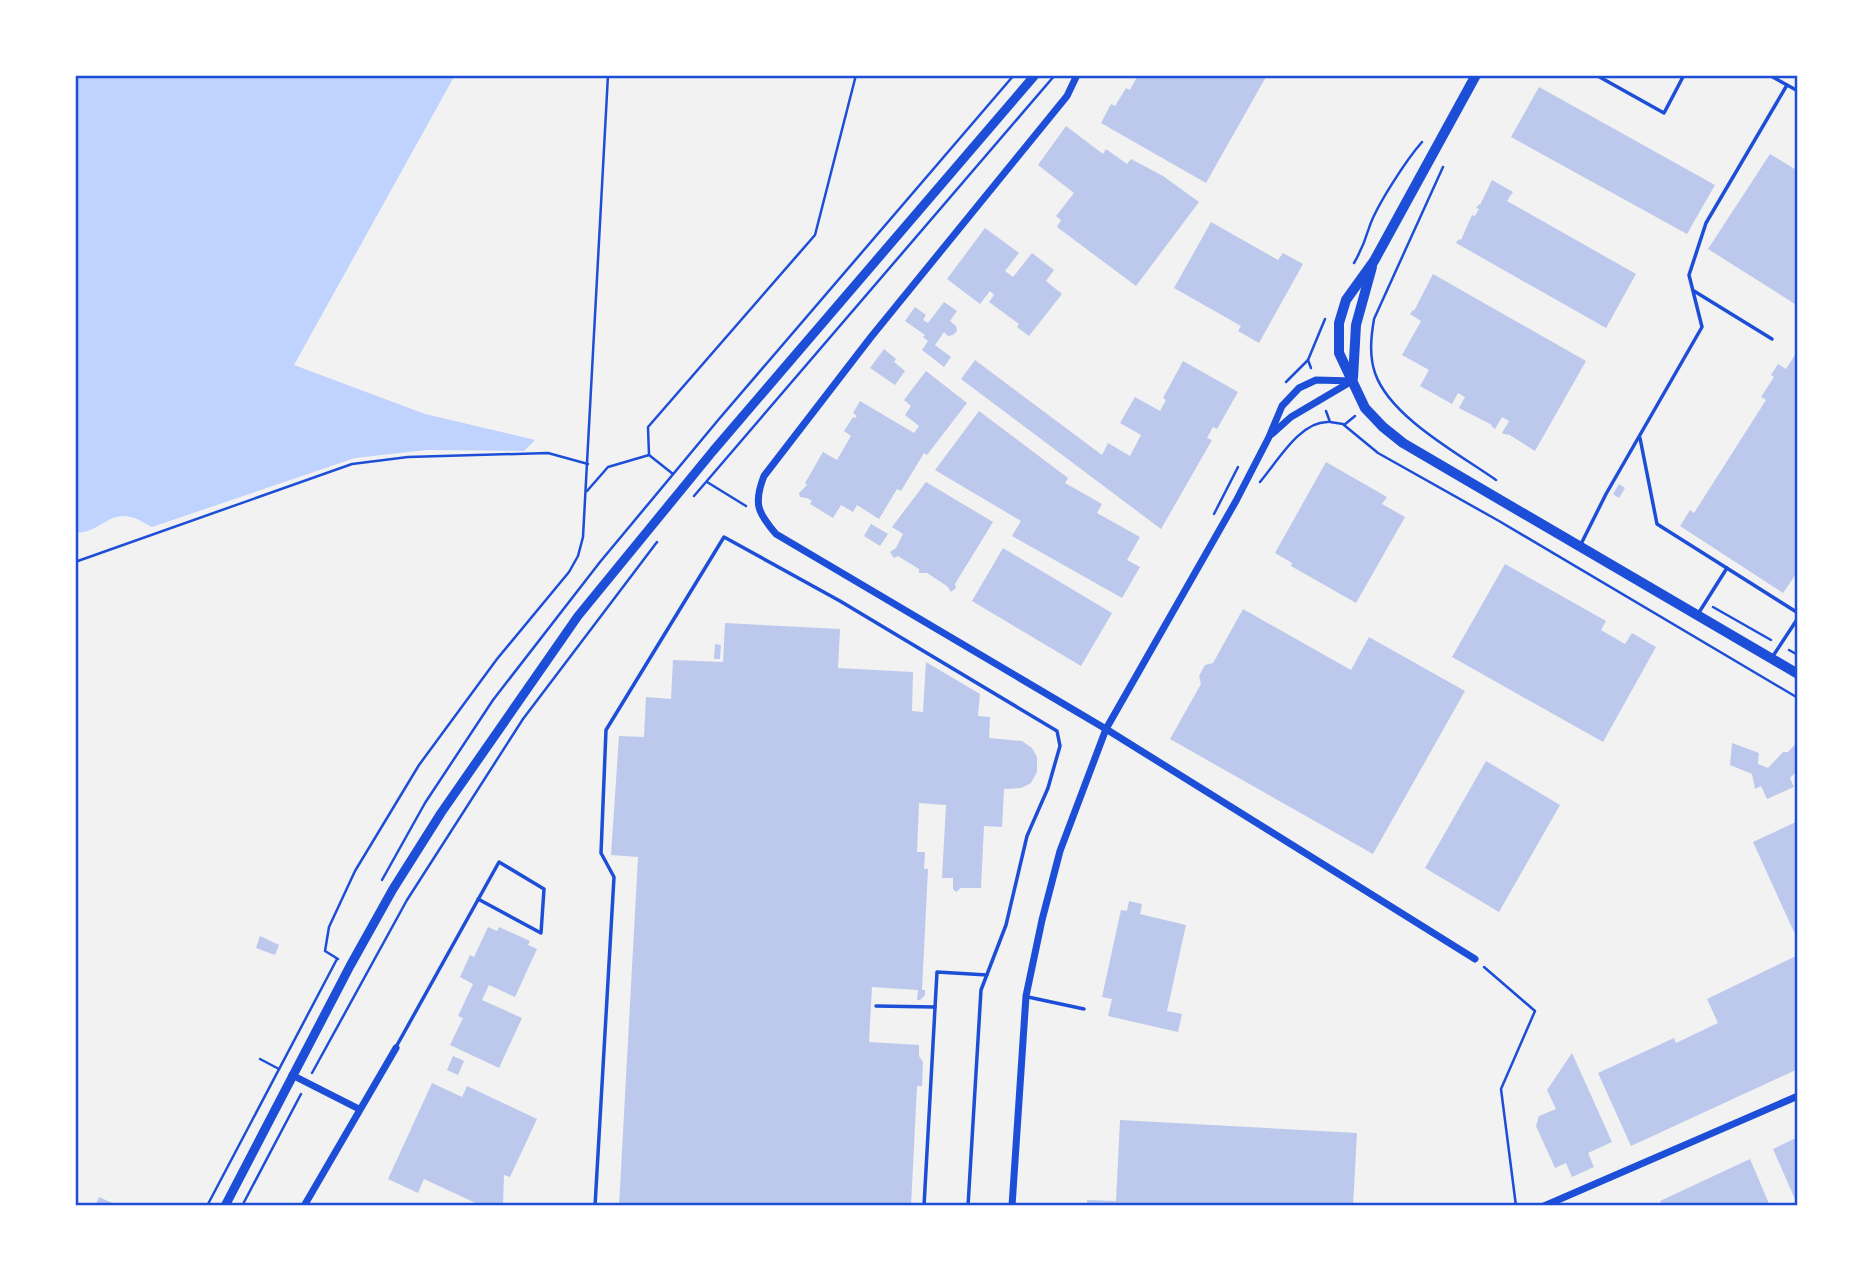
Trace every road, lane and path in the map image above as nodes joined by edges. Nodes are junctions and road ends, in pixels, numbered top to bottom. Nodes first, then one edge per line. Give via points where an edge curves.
1 (608, 75) edge
2 (856, 75) edge
3 (1035, 75) edge
4 (1055, 75) edge
5 (1077, 75) edge
6 (1476, 75) edge
7 (1596, 75) edge
8 (1684, 75) edge
9 (1769, 75) edge
10 (1787, 85) junction
11 (1798, 91) edge
12 (1422, 142) dead end
13 (1444, 164) dead end
14 (1374, 261) junction
15 (1354, 263) dead end
16 (1693, 291) junction
17 (1325, 319) dead end
18 (1772, 340) dead end
19 (1316, 341) dead end
20 (1353, 381) junction
21 (1384, 391) dead end
22 (1330, 422) dead end
23 (1344, 425) dead end
24 (1639, 436) junction
25 (1269, 437) junction
26 (649, 455) junction
27 (588, 464) junction
28 (681, 464) dead end
29 (695, 473) junction
30 (673, 474) dead end
31 (707, 482) junction
32 (1258, 484) dead end
33 (586, 493) junction
34 (691, 501) dead end
35 (760, 508) junction
36 (660, 537) dead end
37 (1581, 546) junction
38 (75, 562) edge
39 (1727, 568) junction
40 (1698, 615) junction
41 (1798, 616) edge
42 (1772, 658) junction
43 (1798, 674) edge
44 (1798, 698) edge
45 (1106, 729) junction
46 (478, 900) junction
47 (1475, 959) joint
48 (987, 975) junction
49 (1026, 996) junction
50 (876, 1006) dead end
51 (935, 1007) junction
52 (1084, 1009) dead end
53 (396, 1048) joint
54 (260, 1059) dead end
55 (279, 1069) junction
56 (292, 1075) junction
57 (306, 1083) junction
58 (1798, 1096) edge
59 (359, 1109) junction
60 (207, 1206) edge
61 (225, 1206) edge
62 (242, 1206) edge
63 (304, 1206) edge
64 (595, 1206) edge
65 (924, 1206) edge
66 (968, 1206) edge
67 (1012, 1206) edge
68 (1516, 1206) edge
69 (1544, 1206) edge

1 - 27 path
2 - 26 path via 815,235 648,427
3 - 29 street
4 - 31 path
5 - 35 street via 1067,96 764,476
6 - 14 main road
7 - 8 lane via 1664,113
9 - 10 lane
10 - 11 lane
10 - 16 lane via 1706,223 1689,275
12 - 15 path via 1402,168
13 - 21 path via 1374,319 1370,342 1375,373
14 - 20 main road via 1356,325
14 - 20 main road via 1346,300 1339,323 1339,352
16 - 18 lane
16 - 24 lane via 1702,327
17 - 19 path
20 - 25 street via 1291,417
20 - 25 street via 1316,380 1300,388 1282,406
20 - 37 main road via 1365,408 1392,435
22 - 32 path via 1305,428
23 - 44 path via 1378,453
24 - 37 lane
24 - 39 lane via 1657,524
25 - 45 street
26 - 30 path
26 - 33 path via 608,467
27 - 33 path
27 - 38 path via 548,453 408,457 352,464
28 - 29 path
29 - 31 path
29 - 56 street via 578,616 441,813 393,889
31 - 34 path
31 - 35 path via 745,505
33 - 55 path via 583,537 569,572 419,765 355,871 329,927 326,951 338,959
35 - 45 street via 776,534
36 - 57 path via 523,719 407,900
37 - 40 main road
39 - 40 lane
39 - 41 lane
40 - 42 main road
41 - 42 lane
42 - 43 main road
45 - 47 street
45 - 49 street via 1060,851
46 - 46 lane via 517,920 541,933 544,889 499,862
46 - 53 lane
47 - 68 path via 1535,1011 1501,1089
48 - 51 lane via 937,972
48 - 64 lane via 1006,925 1027,836 1048,788 1060,746 1057,731 724,537 606,730 601,853 614,877
48 - 66 lane via 981,990
49 - 52 lane
49 - 67 street
50 - 51 lane
51 - 65 lane
53 - 59 street
54 - 55 path
55 - 56 path
55 - 60 path
56 - 57 street
56 - 61 street
57 - 59 street
57 - 62 path
58 - 69 street
59 - 63 street

